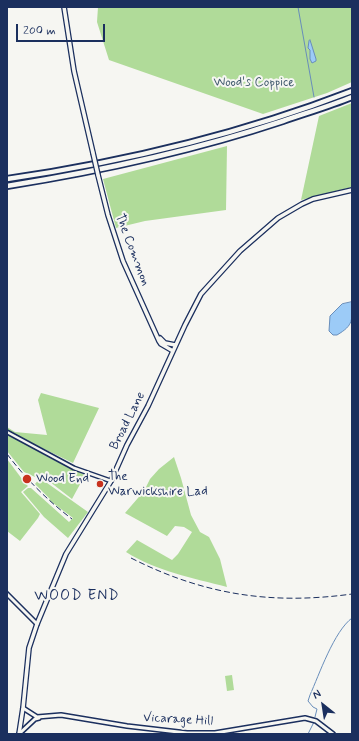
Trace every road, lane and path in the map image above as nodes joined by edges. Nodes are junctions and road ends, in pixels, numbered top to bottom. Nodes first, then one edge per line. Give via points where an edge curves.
1 (64, 7) edge
2 (352, 91) edge
3 (352, 97) edge
4 (7, 179) edge
5 (7, 186) edge
6 (352, 190) edge
7 (155, 330) junction
8 (175, 345) junction
9 (173, 351) junction
10 (7, 432) edge
11 (110, 481) junction
12 (7, 594) edge
13 (37, 624) junction
14 (23, 708) junction
15 (41, 717) junction
16 (19, 734) edge
17 (333, 734) edge

1 - 7 main road, The Common, bridge via 74,71 106,210 131,279
2 - 4 highway via 274,119 196,142 98,164
3 - 5 highway via 182,151 85,173
6 - 8 main road, Broad Lane via 302,204 278,218 245,246 201,294
7 - 8 main road, The Common via 161,340
7 - 9 main road, The Common via 161,344
8 - 9 main road, Broad Lane
9 - 11 main road, Broad Lane
10 - 11 street via 74,468
11 - 13 main road, Broad Lane via 69,549
12 - 13 street
13 - 14 main road, Broad Lane via 27,660
14 - 15 street via 35,717
14 - 16 main road, Broad Lane
15 - 16 street via 35,719
15 - 17 street, Vicarage Hill via 60,715 187,733 249,728 305,718 316,721

